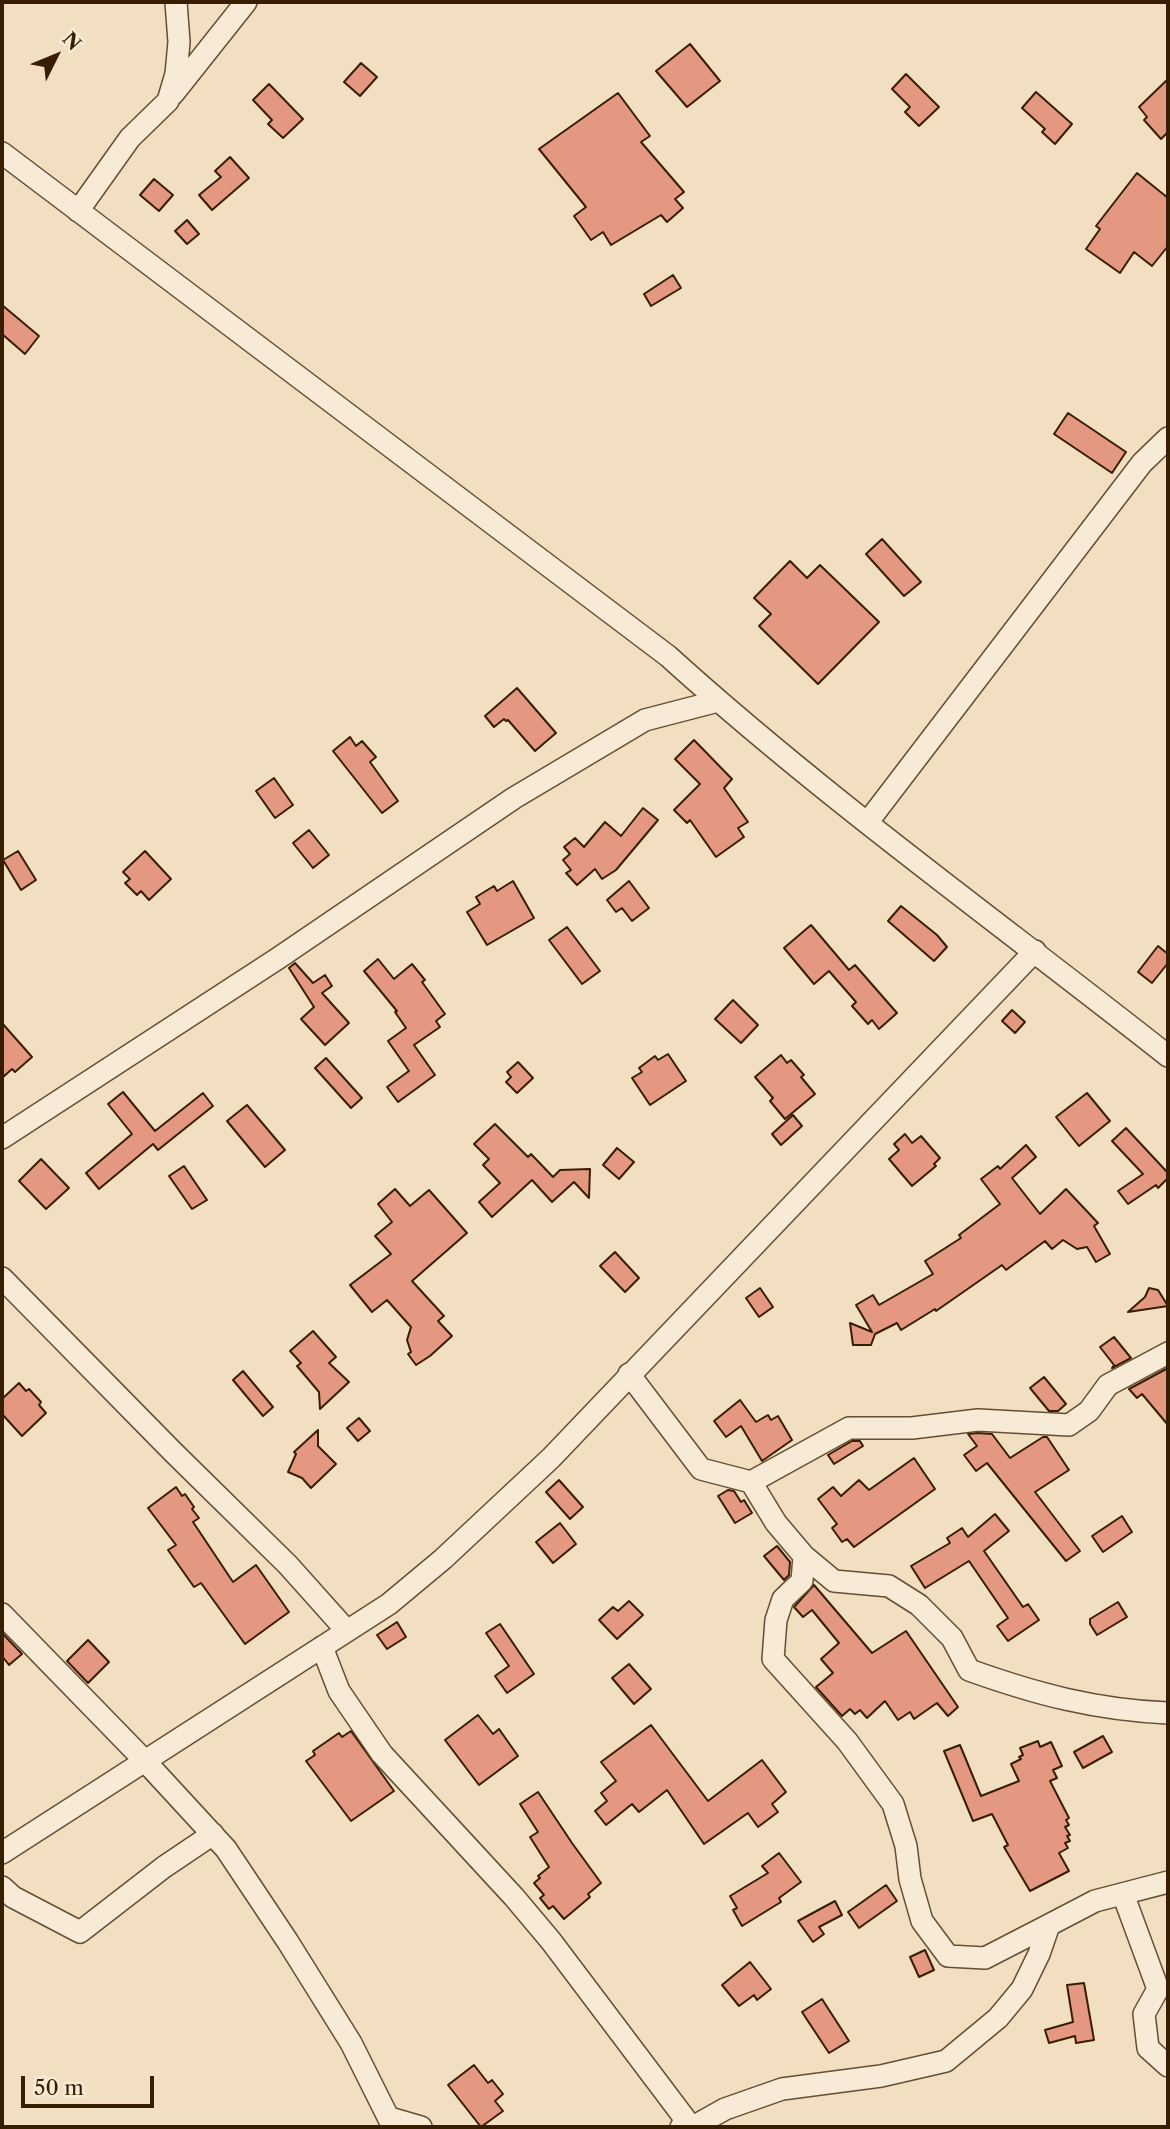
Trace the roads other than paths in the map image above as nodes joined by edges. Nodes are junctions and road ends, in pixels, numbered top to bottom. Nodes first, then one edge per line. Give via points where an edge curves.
1 (176, 2) edge
2 (246, 2) edge
3 (168, 101) junction
4 (2, 153) edge
5 (78, 211) junction
6 (1168, 438) edge
7 (718, 701) junction
8 (867, 823) junction
9 (1035, 951) junction
10 (1168, 1056) edge
11 (2, 1138) edge
12 (2, 1278) edge
13 (1168, 1353) edge
14 (629, 1374) junction
15 (751, 1482) junction
16 (804, 1556) junction
17 (2, 1614) edge
18 (347, 1631) junction
19 (322, 1647) junction
20 (1168, 1713) edge
21 (144, 1760) junction
22 (213, 1834) junction
23 (2, 1853) edge
24 (1168, 1882) edge
25 (2, 1887) edge
26 (1123, 1894) junction
27 (1049, 1925) junction
28 (1168, 2066) edge
29 (391, 2123) edge
30 (421, 2127) edge
31 (681, 2127) edge
32 (693, 2127) edge

1 - 3 street via 179,42
2 - 3 street
3 - 5 street via 130,138
4 - 5 street
5 - 7 street via 668,656
6 - 8 street via 1142,463
7 - 8 street
7 - 11 street via 645,720 526,791
8 - 9 street
9 - 10 street
9 - 14 street
12 - 18 street via 288,1564
13 - 15 street via 1108,1385 1089,1411 1069,1425 978,1420 912,1428 849,1428
14 - 15 street via 701,1469
14 - 18 street via 551,1458 443,1559 389,1604
15 - 16 street via 776,1523
16 - 20 street via 834,1581 889,1586 919,1605 952,1638 969,1670 1028,1692 1123,1712
16 - 27 street via 802,1581 783,1599 776,1620 773,1659 847,1741 893,1804 922,1921 948,1956 985,1958
17 - 21 street
18 - 19 street
19 - 21 street
19 - 31 street via 339,1691 382,1754 551,1941 686,2120
21 - 22 street
21 - 23 street
22 - 25 street via 80,1932
22 - 29 street via 351,2043
24 - 26 street
26 - 27 street via 1095,1901
26 - 28 street via 1158,1989 1144,2014 1148,2048
27 - 32 street via 1022,1989 998,2018 946,2061 881,2076 782,2089 725,2109
29 - 30 street

